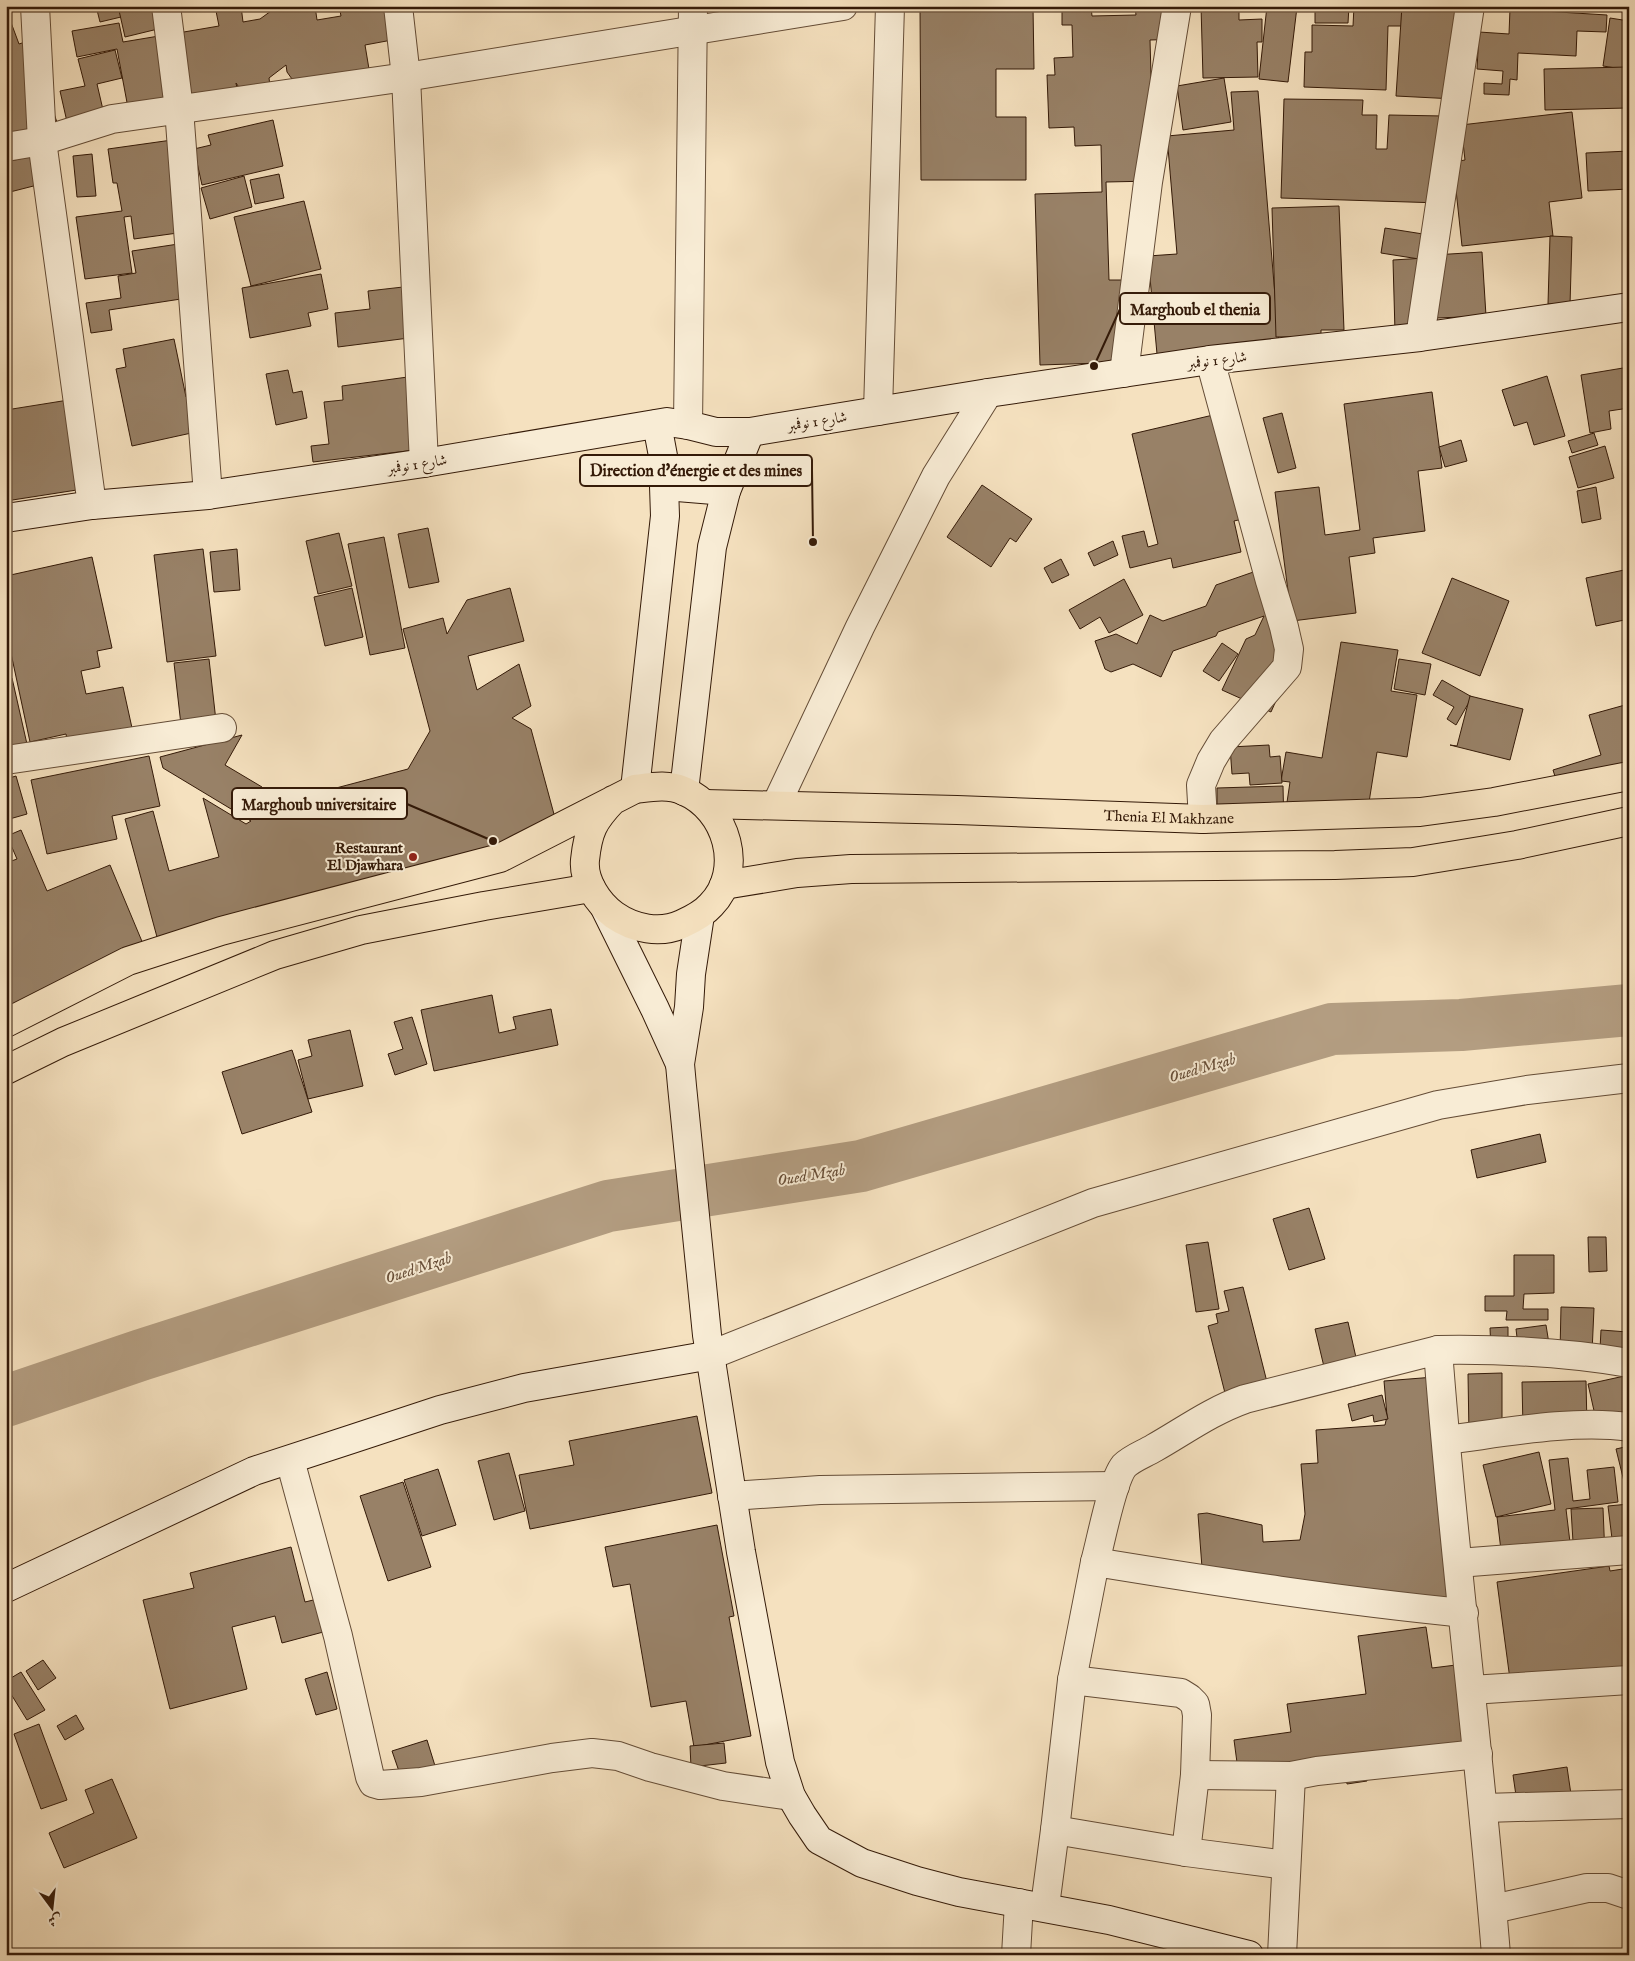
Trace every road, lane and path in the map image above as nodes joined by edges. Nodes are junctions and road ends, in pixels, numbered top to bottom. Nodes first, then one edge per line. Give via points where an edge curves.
1 (35, 6) edge
2 (166, 6) edge
3 (398, 6) edge
4 (843, 6) edge
5 (890, 6) edge
6 (1177, 6) edge
7 (1470, 6) edge
8 (693, 18) edge
9 (406, 76) junction
10 (179, 109) junction
11 (42, 141) junction
12 (6, 147) edge
13 (1629, 307) edge
14 (1420, 337) junction
15 (1210, 360) junction
16 (1124, 373) junction
17 (988, 393) junction
18 (878, 411) junction
19 (657, 424) junction
20 (688, 425) junction
21 (750, 432) junction
22 (424, 463) junction
23 (665, 486) junction
24 (726, 491) junction
25 (208, 495) junction
26 (92, 504) junction
27 (6, 518) edge
28 (222, 728) dead end
29 (6, 760) edge
30 (1629, 776) edge
31 (624, 794) junction
32 (694, 797) junction
33 (776, 805) junction
34 (1203, 819) junction
35 (1629, 821) edge
36 (724, 885) junction
37 (598, 898) junction
38 (700, 915) junction
39 (6, 1023) edge
40 (6, 1070) edge
41 (681, 1075) junction
42 (1629, 1078) edge
43 (709, 1345) junction
44 (1438, 1350) junction
45 (1629, 1363) edge
46 (1629, 1427) edge
47 (1446, 1440) junction
48 (290, 1460) junction
49 (1115, 1486) junction
50 (732, 1496) junction
51 (1629, 1550) edge
52 (1096, 1562) junction
53 (1458, 1562) junction
54 (6, 1588) edge
55 (1464, 1614) junction
56 (1072, 1680) junction
57 (1629, 1680) edge
58 (1471, 1690) junction
59 (1478, 1754) junction
60 (1195, 1775) junction
61 (1291, 1776) junction
62 (790, 1796) junction
63 (1629, 1804) edge
64 (1484, 1808) junction
65 (1055, 1830) junction
66 (1186, 1852) junction
67 (1286, 1865) junction
68 (1629, 1895) edge
69 (1032, 1905) junction
70 (1493, 1909) junction
71 (1016, 1955) edge
72 (1249, 1955) edge
73 (1282, 1955) edge
74 (1496, 1955) edge

1 - 11 street
2 - 10 street
3 - 9 street
4 - 8 street
5 - 18 street
6 - 16 street via 1148,182
7 - 14 street
8 - 9 street
8 - 20 street
9 - 10 street
9 - 22 street
10 - 11 street via 112,119
10 - 25 street
11 - 12 street
11 - 26 street
13 - 14 street, شارع 1 نوفمبر
14 - 15 street, شارع 1 نوفمبر
15 - 16 street, شارع 1 نوفمبر
15 - 34 street via 1289,649 1287,667 1223,741 1211,761 1201,785
16 - 17 street, شارع 1 نوفمبر
17 - 18 street, شارع 1 نوفمبر
17 - 33 street via 936,476
18 - 21 street, شارع 1 نوفمبر
19 - 20 street, شارع 1 نوفمبر
19 - 22 street, شارع 1 نوفمبر
19 - 23 street
20 - 21 street, شارع 1 نوفمبر via 716,432
21 - 24 street
22 - 25 street, شارع 1 نوفمبر
23 - 24 street
23 - 31 street via 663,546
24 - 32 street via 712,547
25 - 26 street, شارع 1 نوفمبر
26 - 27 street, شارع 1 نوفمبر
28 - 29 street
30 - 34 main road, Thenia El Makhzane via 1494,802 1420,812
31 - 32 main road via 660,786
31 - 37 main road via 596,818 587,840 585,864
31 - 39 main road via 500,858 221,931 128,961
32 - 33 main road, Thenia El Makhzane
32 - 36 main road via 719,820 727,841 729,863
33 - 34 main road, Thenia El Makhzane
35 - 36 main road via 1518,845 1413,862 851,869 796,873
36 - 38 main road
37 - 38 main road via 625,922 648,929 673,928
37 - 40 main road via 484,906 361,930 274,956 63,1042
37 - 41 street via 640,977
38 - 41 street
41 - 43 street
42 - 43 street via 1527,1090 1438,1106 1093,1203
43 - 48 street via 638,1366 524,1388 440,1410
43 - 50 street
44 - 45 street via 1498,1349 1588,1356
44 - 47 street
44 - 49 street via 1224,1406 1124,1467
46 - 47 street via 1607,1424 1536,1429
47 - 53 street
48 - 54 street via 254,1471
48 - 62 street via 338,1636 373,1783 390,1786 421,1782 592,1753 618,1756 724,1786
49 - 50 street via 820,1490
49 - 52 street
50 - 62 street via 776,1744
51 - 53 street
52 - 55 street
52 - 56 street
53 - 55 street
55 - 58 street
56 - 60 street via 1181,1693 1189,1698 1197,1714
56 - 65 street
57 - 58 street
58 - 59 street
59 - 61 street
59 - 64 street
60 - 61 street
60 - 66 street
61 - 67 street
62 - 69 street via 819,1840 862,1863 925,1884
63 - 64 street
64 - 70 street
65 - 66 street
65 - 69 street
66 - 67 street
67 - 73 street
68 - 70 street via 1608,1888 1587,1888
69 - 71 street
69 - 72 street via 1109,1920
70 - 74 street

